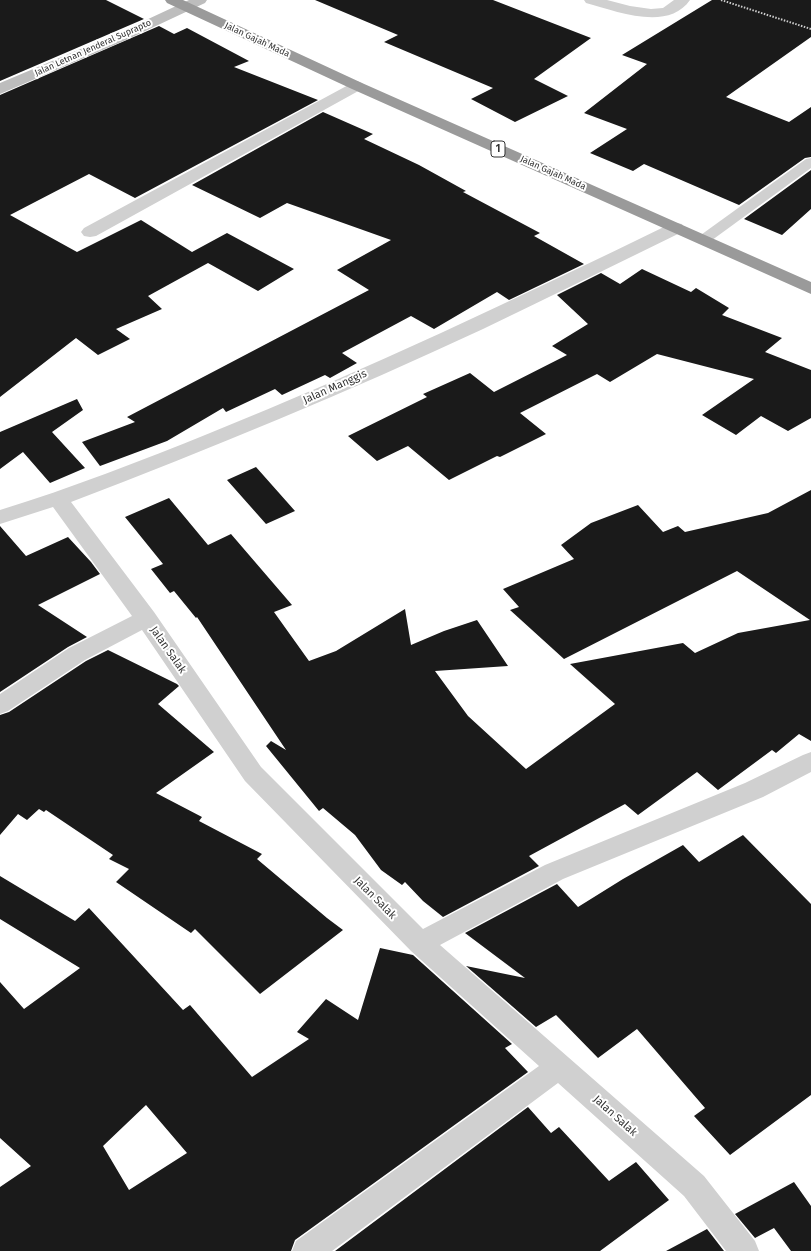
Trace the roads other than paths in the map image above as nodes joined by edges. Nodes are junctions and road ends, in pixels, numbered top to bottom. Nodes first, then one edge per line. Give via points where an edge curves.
1 (591, 0) edge
2 (683, 0) edge
3 (186, 2) edge
4 (357, 86) junction
5 (0, 89) edge
6 (811, 162) edge
7 (90, 232) dead end
8 (668, 232) junction
9 (703, 240) junction
10 (811, 290) edge
11 (58, 499) junction
12 (0, 517) edge
13 (146, 618) junction
14 (0, 705) edge
15 (811, 761) edge
16 (420, 943) junction
17 (559, 1067) junction
18 (307, 1251) edge
19 (744, 1251) edge

1 - 2 street via 654,13 669,10
3 - 4 highway, Jalan Gajah Mada / 1
3 - 5 street, Jalan Letnan Jenderal Suprapto via 121,37
4 - 7 street
4 - 8 highway, Jalan Gajah Mada / 1
6 - 9 lane
8 - 9 highway, Jalan Gajah Mada / 1
8 - 11 street, Jalan Manggis via 476,325 278,413
9 - 10 highway, Jalan Gajah Mada / 1
11 - 12 street, Jalan Manggis
11 - 13 street, Jalan Salak
13 - 14 street via 77,654
13 - 16 street, Jalan Salak via 253,774
15 - 16 street via 754,790 554,872
16 - 17 street, Jalan Salak
17 - 18 street
17 - 19 street, Jalan Salak via 694,1186

